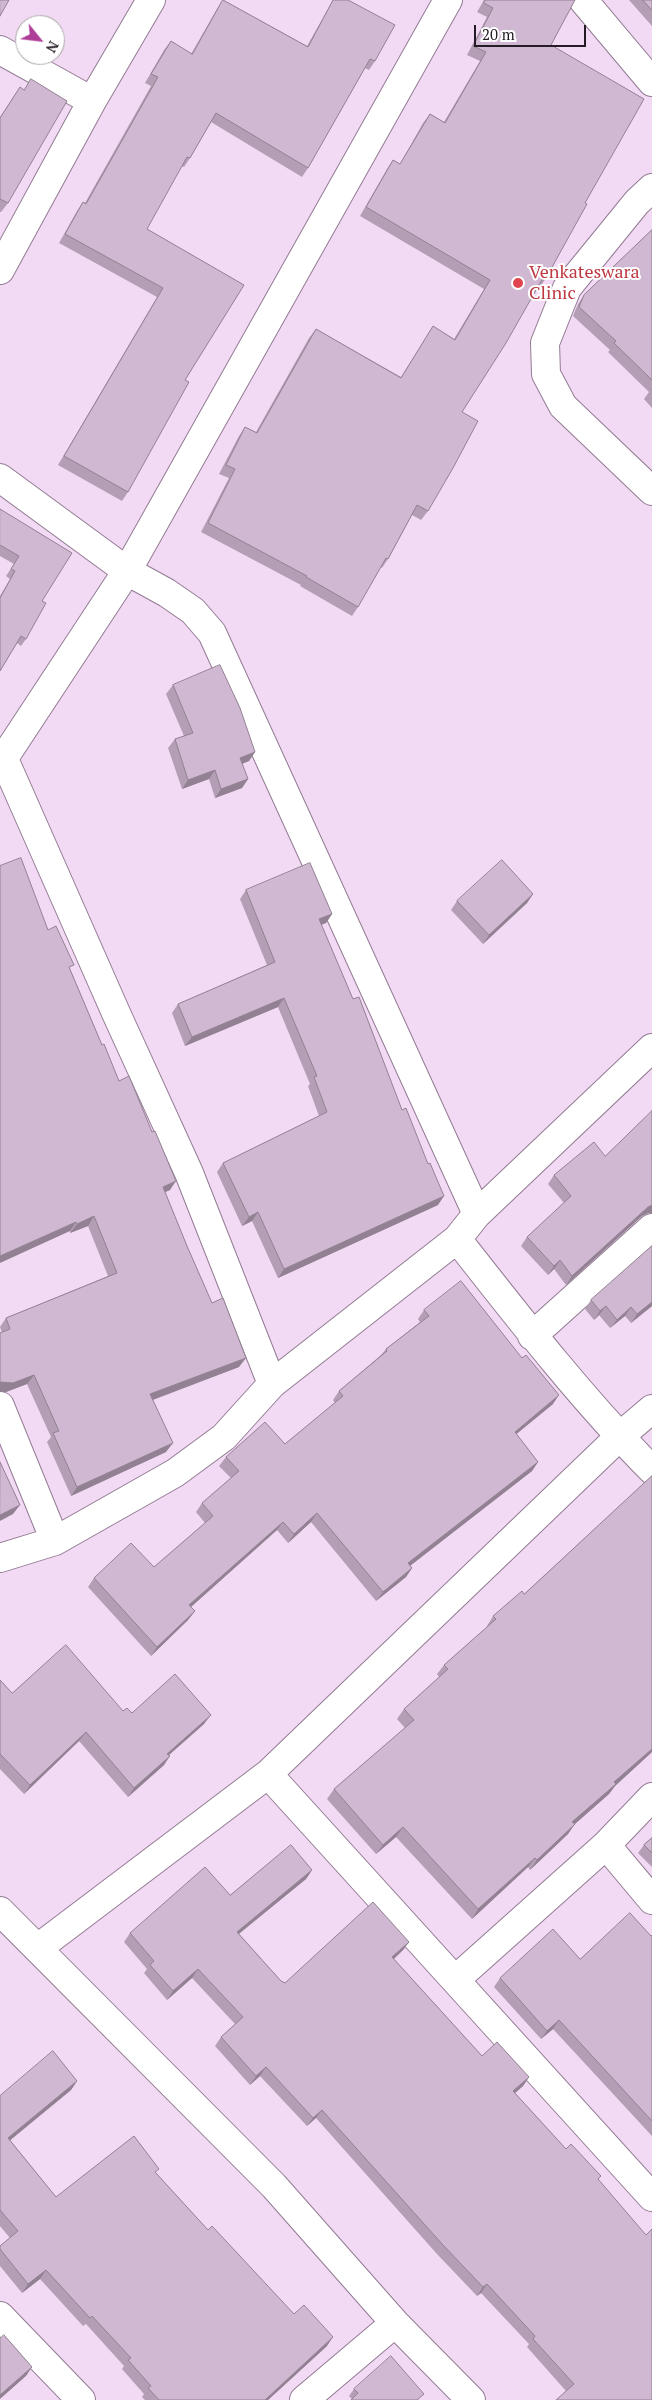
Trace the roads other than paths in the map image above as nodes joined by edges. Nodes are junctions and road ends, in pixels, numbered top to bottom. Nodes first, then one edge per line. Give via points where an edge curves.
1 (151, 0) edge
2 (448, 0) edge
3 (583, 0) edge
4 (0, 50) edge
5 (652, 82) edge
6 (92, 101) junction
7 (652, 188) edge
8 (1, 268) edge
9 (0, 478) edge
10 (652, 491) edge
11 (127, 571) junction
12 (2, 761) edge
13 (652, 1048) edge
14 (477, 1214) junction
15 (652, 1228) edge
16 (457, 1239) junction
17 (532, 1336) junction
18 (272, 1384) junction
19 (0, 1406) edge
20 (652, 1409) edge
21 (619, 1437) junction
22 (652, 1470) edge
23 (55, 1541) junction
24 (0, 1558) edge
25 (268, 1774) junction
26 (652, 1797) edge
27 (606, 1844) junction
28 (652, 1900) edge
29 (0, 1911) edge
30 (38, 1948) junction
31 (455, 1980) junction
32 (652, 2197) edge
33 (0, 2316) edge
34 (395, 2323) junction
35 (81, 2400) edge
36 (304, 2400) edge
37 (471, 2400) edge

1 - 6 street
2 - 11 street
3 - 5 street
4 - 6 street
6 - 8 street
7 - 10 street via 567,288 545,343 546,374 563,406
9 - 11 street
11 - 12 street
11 - 14 street via 193,611 212,633
12 - 18 street via 189,1172
13 - 14 street
14 - 16 street
15 - 17 street
16 - 17 street
16 - 18 street
17 - 21 street
18 - 23 street via 224,1437 175,1473
19 - 23 street
20 - 21 street
21 - 22 street
21 - 25 street
23 - 24 street
25 - 30 street
25 - 31 street
26 - 27 street
27 - 28 street
27 - 31 street
29 - 30 street
30 - 34 street via 274,2186
31 - 32 street
33 - 35 street
34 - 36 street
34 - 37 street

